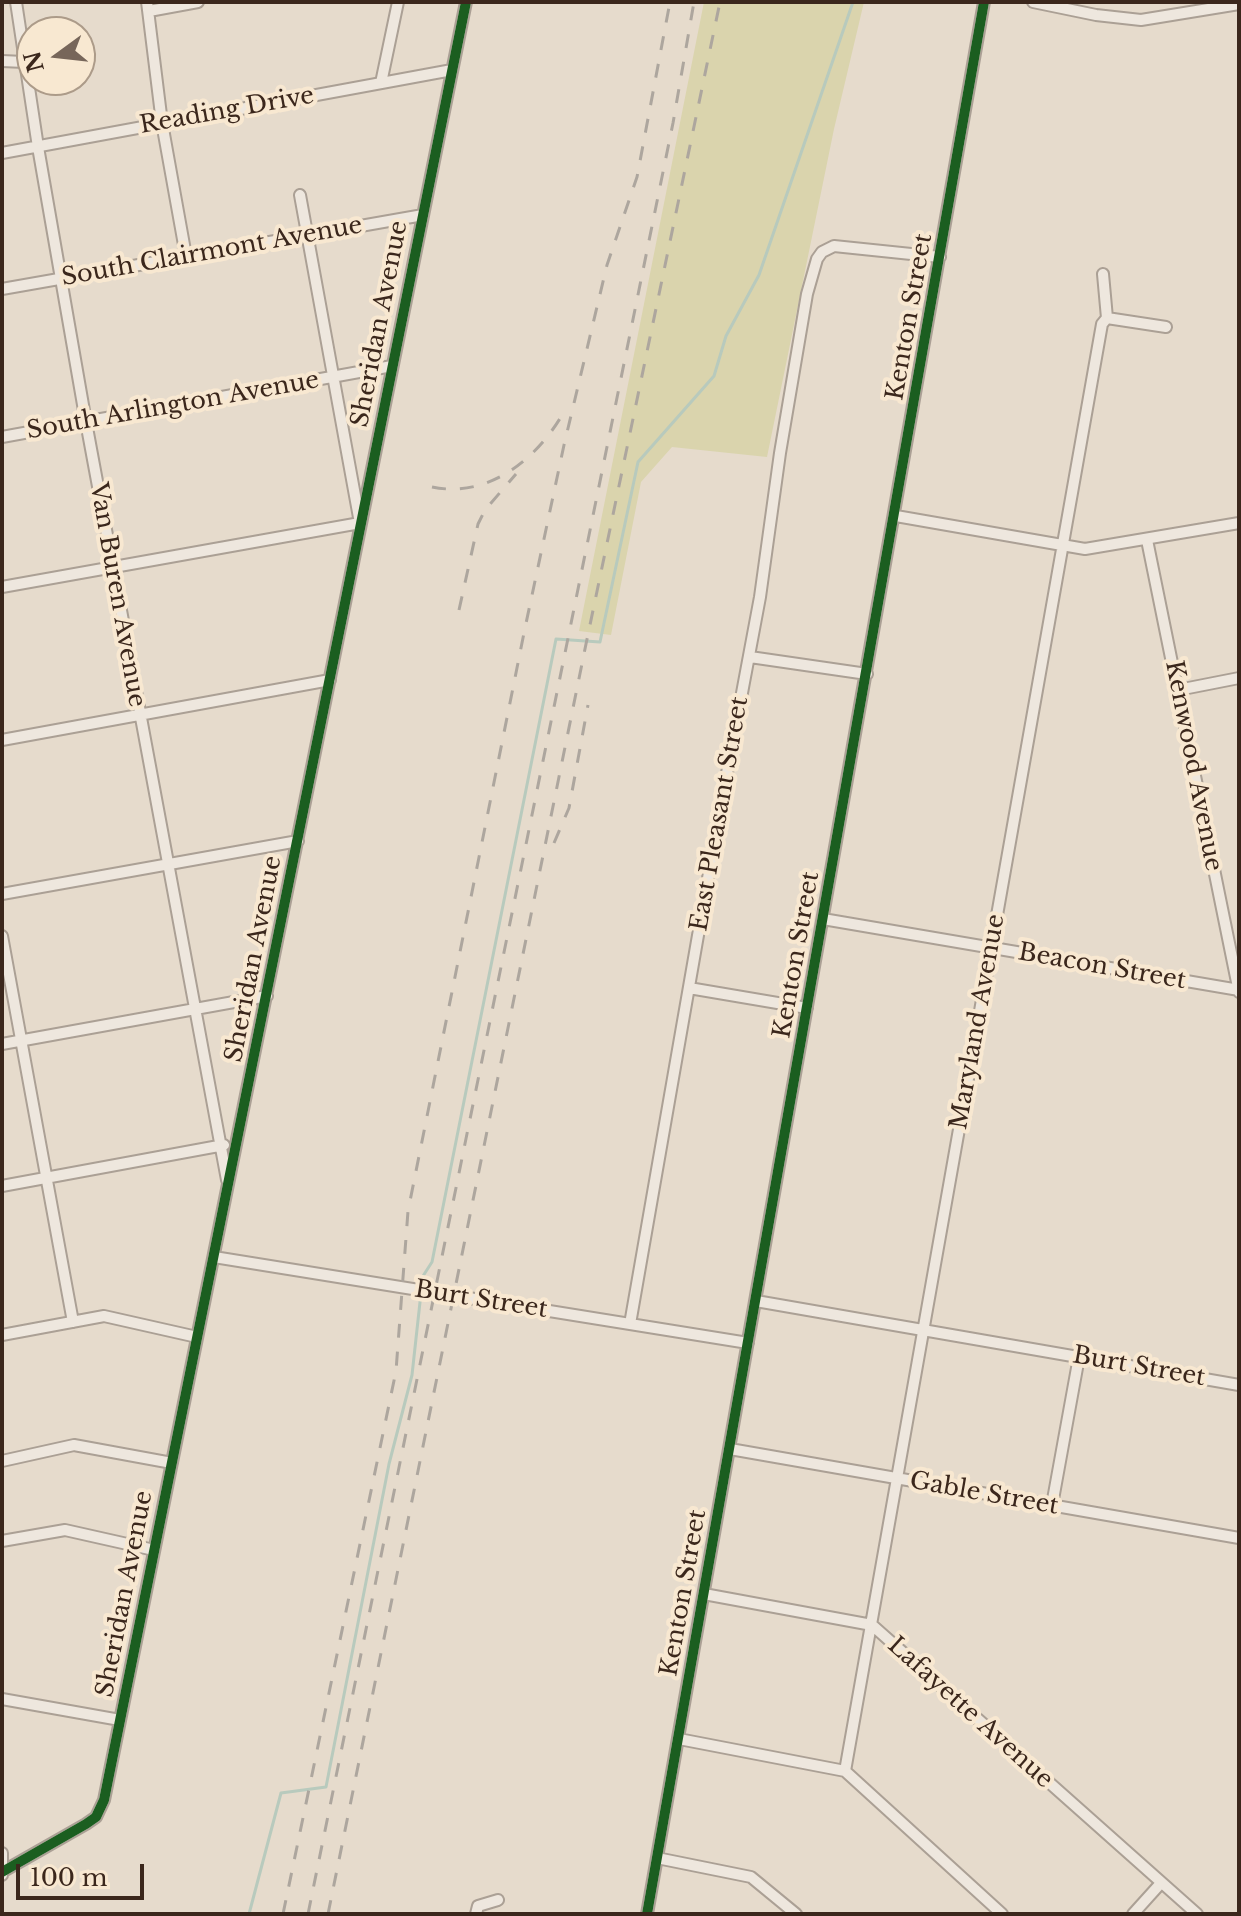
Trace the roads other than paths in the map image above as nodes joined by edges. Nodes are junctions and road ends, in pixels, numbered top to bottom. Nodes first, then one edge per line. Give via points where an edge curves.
1 (198, 2) edge
2 (398, 2) edge
3 (466, 2) edge
4 (984, 2) edge
5 (1033, 2) edge
6 (1239, 4) edge
7 (148, 7) edge
8 (452, 70) junction
9 (381, 83) junction
10 (30, 96) edge
11 (162, 123) junction
12 (38, 147) junction
13 (2, 153) edge
14 (300, 195) dead end
15 (423, 215) junction
16 (309, 235) junction
17 (186, 256) junction
18 (940, 257) junction
19 (1103, 274) dead end
20 (60, 279) junction
21 (2, 289) edge
22 (1107, 318) junction
23 (1166, 327) dead end
24 (392, 366) junction
25 (334, 377) junction
26 (86, 422) junction
27 (2, 437) edge
28 (896, 516) junction
29 (360, 523) junction
30 (1239, 523) edge
31 (1147, 540) junction
32 (1062, 545) junction
33 (112, 567) junction
34 (2, 587) edge
35 (750, 657) junction
36 (867, 674) junction
37 (1239, 678) edge
38 (330, 680) junction
39 (1178, 690) junction
40 (139, 716) junction
41 (2, 740) edge
42 (298, 841) junction
43 (166, 864) junction
44 (2, 894) edge
45 (823, 919) junction
46 (2, 936) edge
47 (991, 948) junction
48 (1236, 960) edge
49 (689, 988) junction
50 (1239, 991) edge
51 (267, 996) junction
52 (807, 1008) junction
53 (194, 1009) junction
54 (21, 1040) junction
55 (2, 1044) edge
56 (238, 1143) junction
57 (220, 1146) junction
58 (46, 1178) junction
59 (2, 1186) edge
60 (228, 1186) junction
61 (214, 1257) junction
62 (756, 1301) junction
63 (73, 1322) junction
64 (630, 1324) junction
65 (924, 1330) junction
66 (2, 1335) edge
67 (197, 1337) junction
68 (748, 1343) junction
69 (1079, 1357) junction
70 (1239, 1385) edge
71 (730, 1449) junction
72 (2, 1461) edge
73 (172, 1463) junction
74 (898, 1479) junction
75 (1052, 1505) junction
76 (1239, 1538) edge
77 (2, 1541) edge
78 (154, 1550) junction
79 (704, 1594) junction
80 (872, 1625) junction
81 (2, 1699) edge
82 (120, 1720) junction
83 (679, 1739) junction
84 (845, 1771) junction
85 (2, 1853) edge
86 (657, 1858) junction
87 (2, 1873) edge
88 (1161, 1883) junction
89 (498, 1900) dead end
90 (476, 1914) edge
91 (647, 1914) edge
92 (796, 1914) edge
93 (1002, 1914) edge
94 (1133, 1914) edge
95 (1197, 1914) edge

1 - 7 street
2 - 9 street
3 - 8 street, Sheridan Avenue
4 - 18 street, Kenton Street
5 - 6 street via 1141,20
7 - 11 street
8 - 9 street, Reading Drive
8 - 15 street, Sheridan Avenue
9 - 11 street, Reading Drive
10 - 12 street, Van Buren Avenue
11 - 12 street, Reading Drive
11 - 17 street
12 - 13 street, Reading Drive
12 - 20 street, Van Buren Avenue
14 - 16 street
15 - 16 street, South Clairmont Avenue
15 - 24 street, Sheridan Avenue
16 - 17 street, South Clairmont Avenue
16 - 25 street
17 - 20 street, South Clairmont Avenue
18 - 28 street, Kenton Street
18 - 35 street, East Pleasant Street via 844,246 827,249 817,259 805,304
19 - 22 street, Maryland Avenue
20 - 21 street, South Clairmont Avenue
20 - 26 street, Van Buren Avenue
22 - 23 street
22 - 32 street, Maryland Avenue
24 - 25 street, South Arlington Avenue
24 - 29 street, Sheridan Avenue
25 - 26 street, South Arlington Avenue
25 - 29 street
26 - 27 street, South Arlington Avenue
26 - 33 street, Van Buren Avenue
28 - 32 street
28 - 36 street, Kenton Street
29 - 33 street
29 - 38 street, Sheridan Avenue
30 - 31 street
31 - 32 street via 1097,548
31 - 39 street, Kenwood Avenue
32 - 47 street, Maryland Avenue
33 - 34 street
33 - 40 street, Van Buren Avenue
35 - 36 street
35 - 49 street, East Pleasant Street
36 - 45 street, Kenton Street
37 - 39 street
38 - 40 street
38 - 42 street, Sheridan Avenue
39 - 48 street, Kenwood Avenue
40 - 41 street
40 - 43 street, Van Buren Avenue
42 - 43 street
42 - 51 street, Sheridan Avenue
43 - 44 street
43 - 53 street, Van Buren Avenue
45 - 47 street, Beacon Street
45 - 52 street, Kenton Street
46 - 54 street
47 - 50 street, Beacon Street
47 - 65 street, Maryland Avenue
48 - 50 street, Kenwood Avenue
49 - 52 street
49 - 64 street, East Pleasant Street
51 - 53 street
51 - 56 street, Sheridan Avenue
52 - 62 street, Kenton Street
53 - 54 street
53 - 57 street, Van Buren Avenue
54 - 55 street
54 - 58 street
56 - 57 street
56 - 60 street, Sheridan Avenue
57 - 58 street
57 - 60 street, Van Buren Avenue
58 - 59 street
58 - 63 street
60 - 61 street, Sheridan Avenue
61 - 64 street, Burt Street
61 - 67 street, Sheridan Avenue
62 - 65 street, Burt Street
62 - 68 street, Kenton Street
63 - 66 street
63 - 67 street via 115,1316
64 - 68 street, Burt Street
65 - 69 street, Burt Street
65 - 74 street, Maryland Avenue
67 - 73 street, Sheridan Avenue
68 - 71 street, Kenton Street
69 - 70 street, Burt Street
69 - 75 street
71 - 74 street, Gable Street
71 - 79 street, Kenton Street
72 - 73 street via 74,1445
73 - 78 street, Sheridan Avenue
74 - 75 street, Gable Street
74 - 80 street, Maryland Avenue
75 - 76 street, Gable Street
77 - 78 street via 65,1530
78 - 82 street, Sheridan Avenue
79 - 80 street, Lafayette Avenue
79 - 83 street, Kenton Street
80 - 84 street, Maryland Avenue
80 - 88 street, Lafayette Avenue
81 - 82 street
82 - 87 street, Sheridan Avenue via 96,1817
83 - 84 street
83 - 86 street, Kenton Street
84 - 93 street
85 - 87 street
86 - 91 street, Kenton Street
86 - 92 street via 751,1877
88 - 94 street
88 - 95 street, Lafayette Avenue
89 - 90 street via 478,1906

